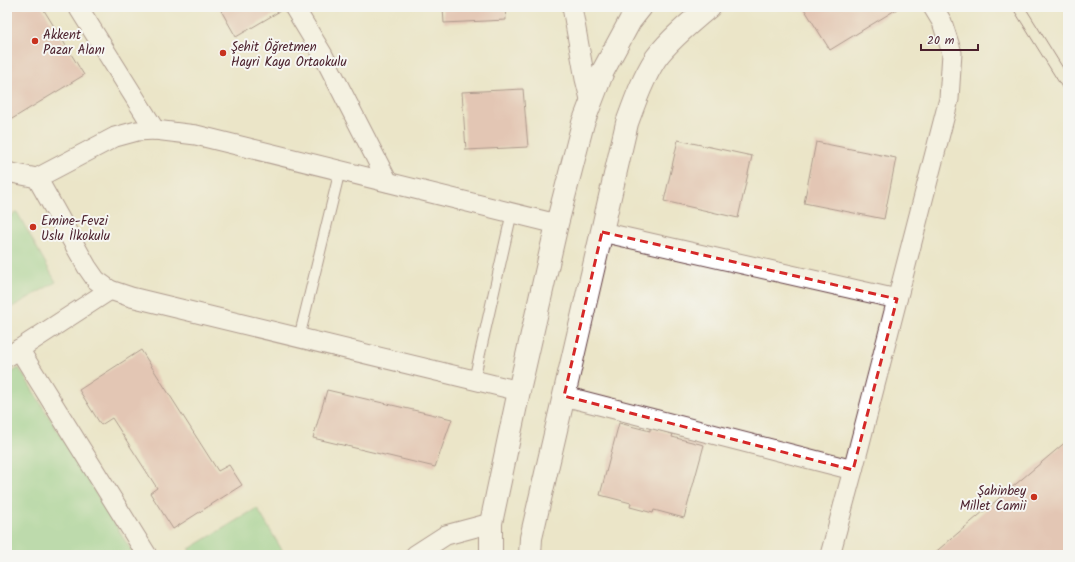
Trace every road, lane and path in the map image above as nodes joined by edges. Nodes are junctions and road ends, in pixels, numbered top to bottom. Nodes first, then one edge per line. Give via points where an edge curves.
1 (78, 7) edge
2 (294, 7) edge
3 (572, 7) edge
4 (641, 7) edge
5 (709, 7) edge
6 (933, 7) edge
7 (591, 103) junction
8 (155, 130) junction
9 (340, 170) junction
10 (7, 172) edge
11 (37, 178) junction
12 (388, 182) junction
13 (512, 212) junction
14 (557, 224) junction
15 (602, 232) junction
16 (110, 290) junction
17 (897, 299) junction
18 (299, 338) junction
19 (13, 353) edge
20 (474, 380) junction
21 (519, 391) junction
22 (564, 396) junction
23 (853, 470) junction
24 (491, 524) junction
25 (148, 555) edge
26 (415, 555) edge
27 (491, 555) edge
28 (530, 555) edge
29 (830, 555) edge

1 - 8 street
2 - 12 street via 323,55
3 - 7 street
4 - 7 main road via 630,21 603,71
5 - 15 main road via 672,40 656,58 644,80 627,123
6 - 17 street via 942,22 952,53 949,99
7 - 14 main road via 583,123
8 - 9 street via 196,135
8 - 11 street via 137,131 115,137
9 - 12 street
9 - 18 lane
10 - 11 street
11 - 16 street via 93,276
12 - 13 street
13 - 14 street
13 - 20 lane
14 - 21 main road
15 - 17 street
15 - 22 main road
16 - 18 street
16 - 19 street
17 - 23 street
18 - 20 street
19 - 25 street
20 - 21 street
21 - 24 main road
22 - 23 street
22 - 28 main road via 531,538
23 - 29 street
24 - 26 street via 446,535
24 - 27 main road

